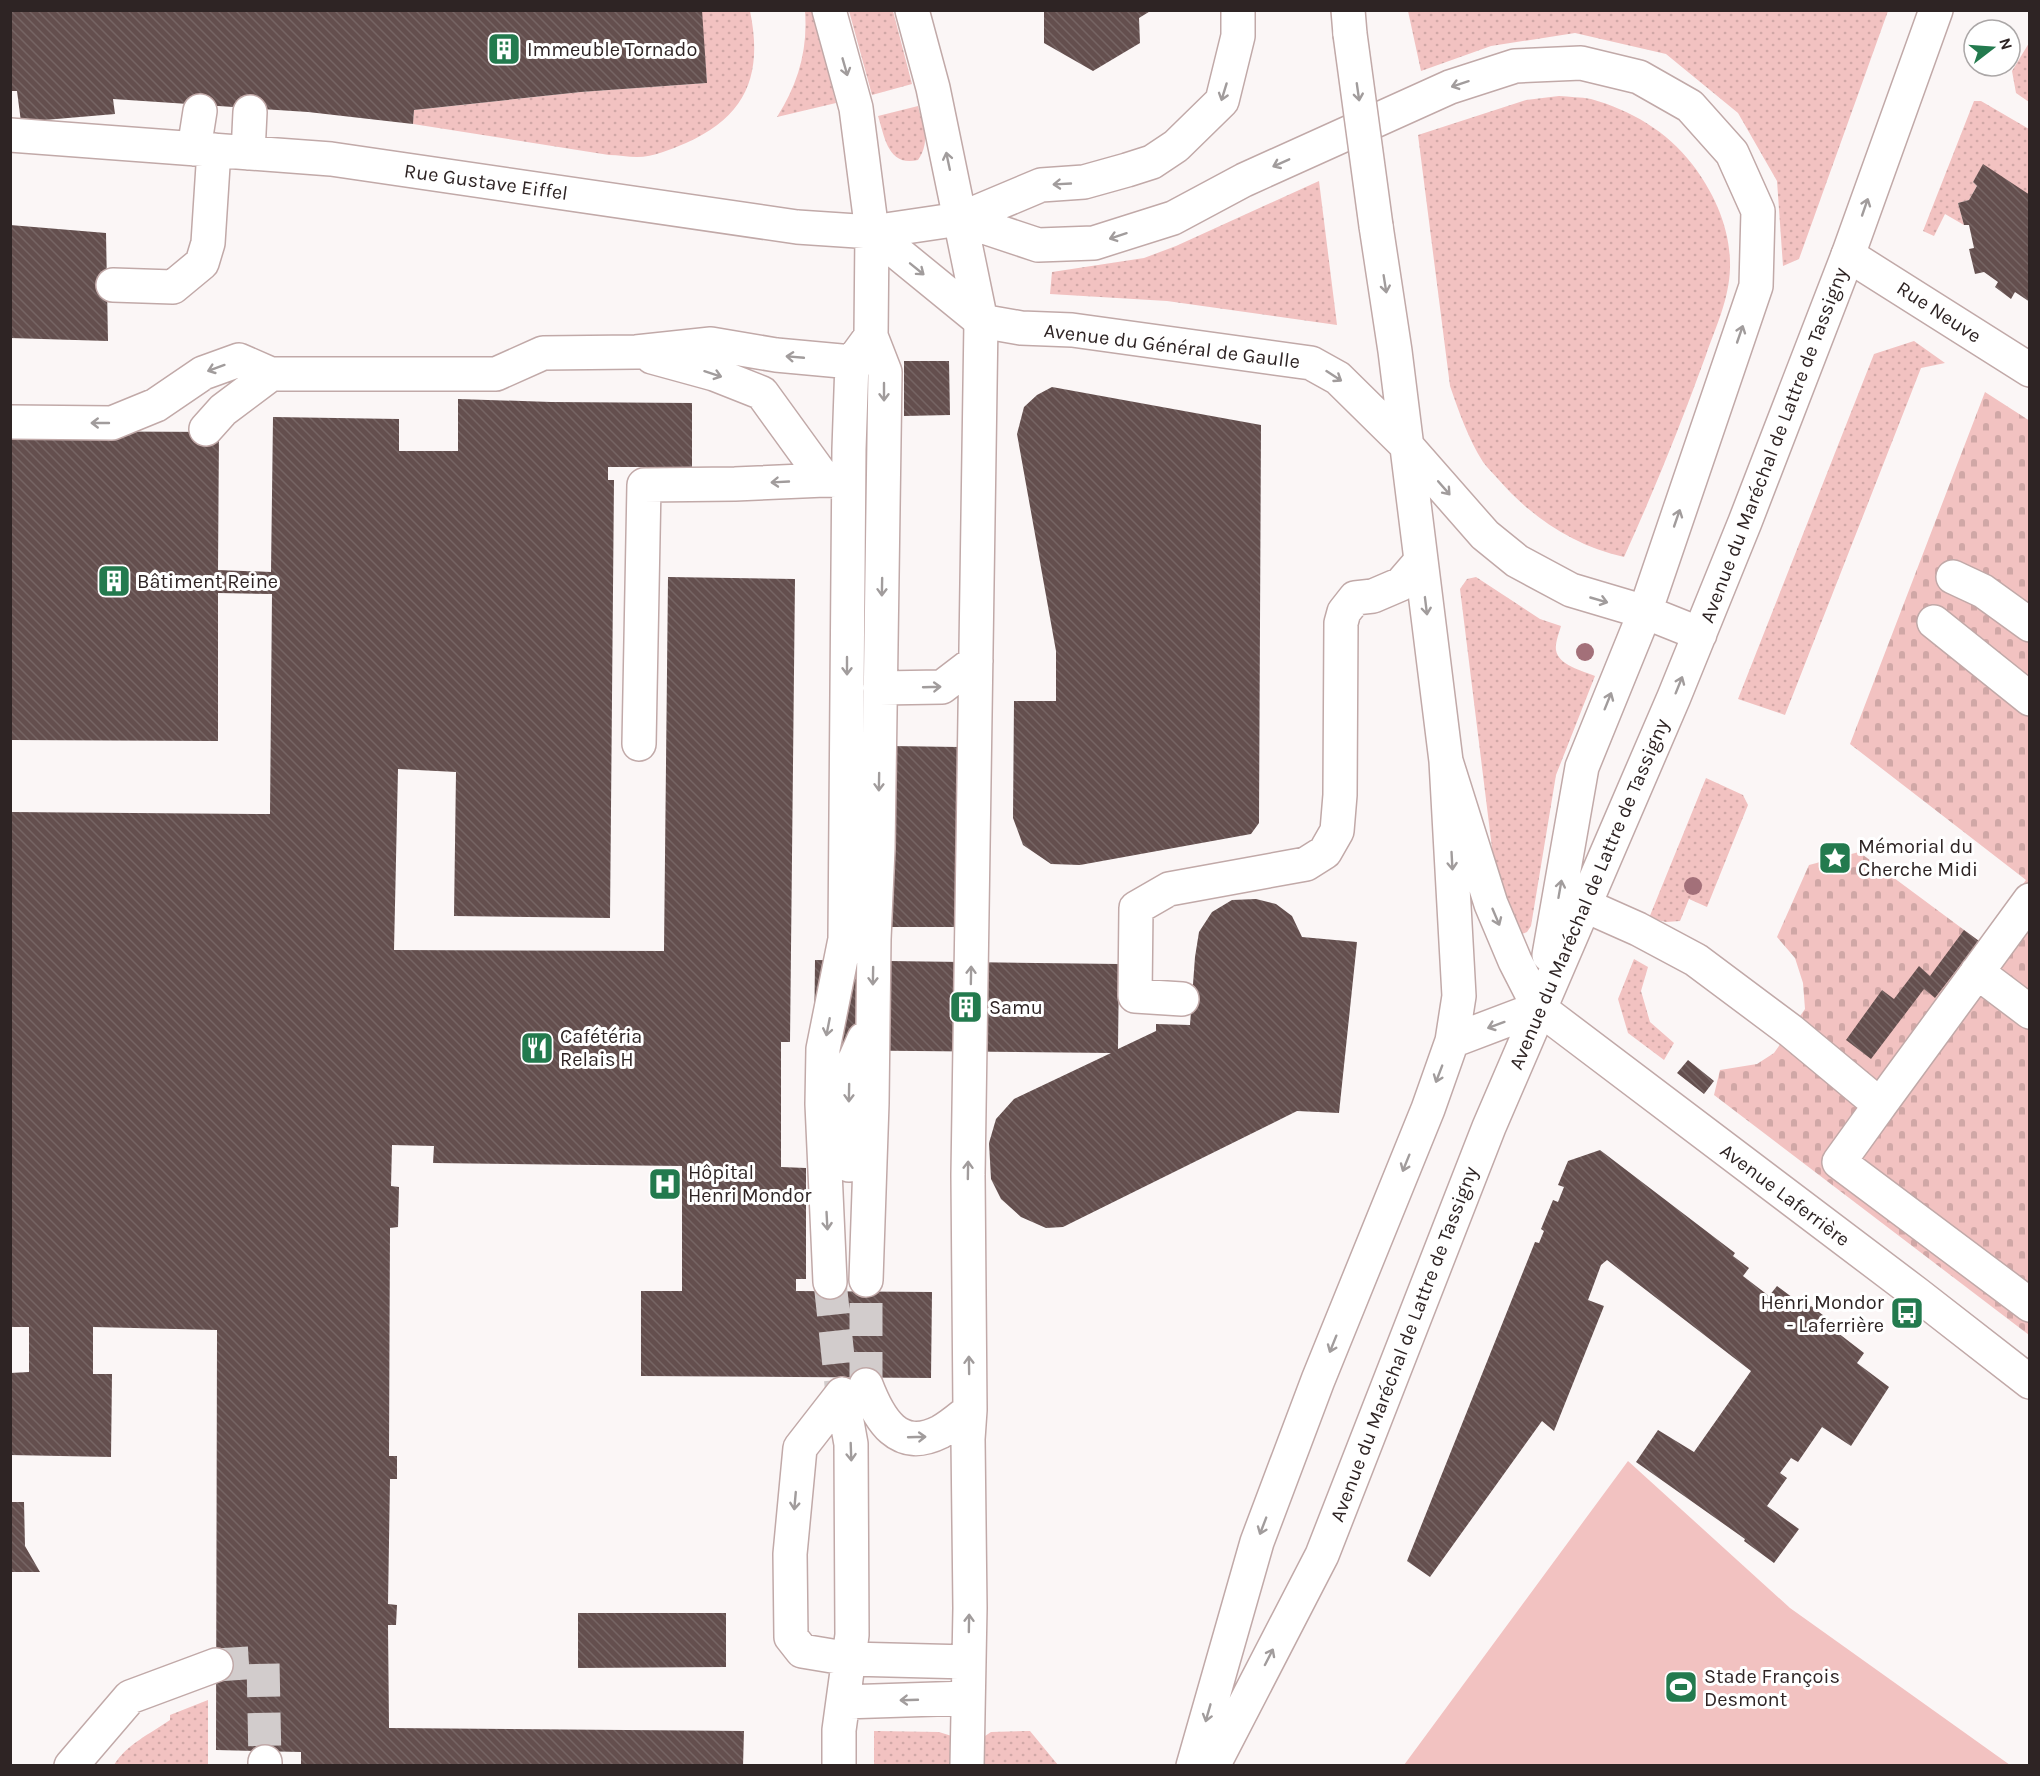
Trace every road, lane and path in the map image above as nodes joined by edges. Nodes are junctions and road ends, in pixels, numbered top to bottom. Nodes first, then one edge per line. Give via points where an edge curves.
1 (829, 10) edge
2 (912, 10) edge
3 (1238, 10) edge
4 (1936, 10) edge
5 (1349, 22) edge
6 (200, 111) dead end
7 (250, 112) dead end
8 (10, 135) edge
9 (204, 150) junction
10 (248, 153) junction
11 (960, 219) junction
12 (872, 232) junction
13 (1848, 255) junction
14 (113, 285) dead end
15 (981, 321) junction
16 (871, 336) junction
17 (636, 352) junction
18 (852, 362) junction
19 (2030, 370) edge
20 (271, 374) junction
21 (10, 422) edge
22 (206, 429) dead end
23 (1406, 444) junction
24 (837, 481) junction
25 (1420, 562) junction
26 (1953, 577) dead end
27 (1645, 612) junction
28 (1934, 622) dead end
29 (2030, 625) edge
30 (1700, 634) junction
31 (976, 661) junction
32 (880, 688) junction
33 (2030, 699) edge
34 (639, 744) dead end
35 (1446, 761) junction
36 (846, 819) junction
37 (878, 849) junction
38 (2030, 900) edge
39 (1584, 904) junction
40 (1977, 972) junction
41 (1182, 999) dead end
42 (1539, 1008) junction
43 (2030, 1012) edge
44 (1452, 1041) junction
45 (1880, 1105) junction
46 (866, 1280) tunnel mouth
47 (830, 1282) tunnel mouth
48 (2030, 1305) edge
49 (2030, 1382) edge
50 (854, 1389) junction
51 (970, 1410) junction
52 (850, 1659) junction
53 (969, 1662) junction
54 (216, 1665) tunnel mouth
55 (968, 1698) junction
56 (843, 1702) junction
57 (71, 1766) edge
58 (839, 1766) edge
59 (967, 1766) edge
60 (1193, 1766) edge
61 (1213, 1766) edge

1 -> 12 main road via 856,108
11 -> 2 main road via 933,88
3 -> 11 main road via 1238,36 1222,101 1176,146 1144,165 1084,182 1041,185
13 -> 4 main road, Avenue du Maréchal de Lattre de Tassigny
5 -> 23 main road, bridge
6 - 9 main road
7 - 10 main road
8 - 9 main road, Rue Gustave Eiffel
9 - 10 main road, Rue Gustave Eiffel
9 - 14 main road via 208,243 202,263 174,287
10 - 12 main road, Rue Gustave Eiffel via 331,159 797,227
11 - 12 main road, Rue Gustave Eiffel
11 - 15 main road
27 -> 11 main road via 1756,286 1758,211 1732,153 1690,106 1640,77 1581,63 1515,66 1450,87 1244,180 1173,218 1094,243 1038,245
12 -> 15 main road, Avenue du Général de Gaulle
12 - 16 main road
13 - 19 main road, Rue Neuve
13 - 30 main road, Avenue du Maréchal de Lattre de Tassigny
15 -> 23 main road, Avenue du Général de Gaulle via 1311,363 1338,378
15 - 31 main road
16 - 18 main road
16 -> 32 main road via 885,372
18 -> 17 main road via 711,344
17 - 20 main road via 543,353 496,374
17 -> 24 main road via 714,374 762,393
18 - 24 main road
20 -> 21 main road via 239,360 204,373 156,405 112,423
20 - 22 main road via 223,410
23 - 25 main road
23 -> 27 main road, Avenue du Général de Gaulle via 1485,535 1517,561 1571,590
24 -> 34 main road via 644,485
24 -> 36 main road
25 -> 35 main road
25 - 41 main road via 1401,584 1372,596 1355,598 1344,612 1338,822 1325,852 1306,864 1169,889 1136,908 1135,996
26 - 29 main road via 1983,591
27 - 30 main road, Avenue du Général de Gaulle
42 -> 27 main road via 1582,767
28 - 33 main road
39 -> 30 main road, Avenue du Maréchal de Lattre de Tassigny
32 -> 31 main road via 942,687
51 -> 31 main road via 968,1174
32 -> 37 main road
35 -> 42 main road via 1491,904
35 -> 44 main road via 1459,996
36 - 37 main road
36 -> 47 main road via 845,939 823,1049
37 -> 46 main road
38 - 40 main road
39 - 42 main road, Avenue du Maréchal de Lattre de Tassigny
39 - 45 main road via 1696,960 1791,1031
40 - 43 main road
40 - 45 main road
42 -> 44 main road
42 - 49 main road, Avenue Laferrière
61 -> 42 main road, Avenue du Maréchal de Lattre de Tassigny via 1322,1555
44 -> 60 main road via 1257,1542
45 - 48 main road via 1839,1162
50 -> 51 main road via 884,1423 906,1437 942,1431
50 -> 52 main road
50 -> 52 main road via 800,1448 790,1554 791,1637 802,1651
53 -> 51 main road
52 - 53 main road
52 - 56 main road
53 - 55 main road
54 - 57 main road via 130,1697
55 -> 56 main road
55 - 59 main road
56 - 58 main road

